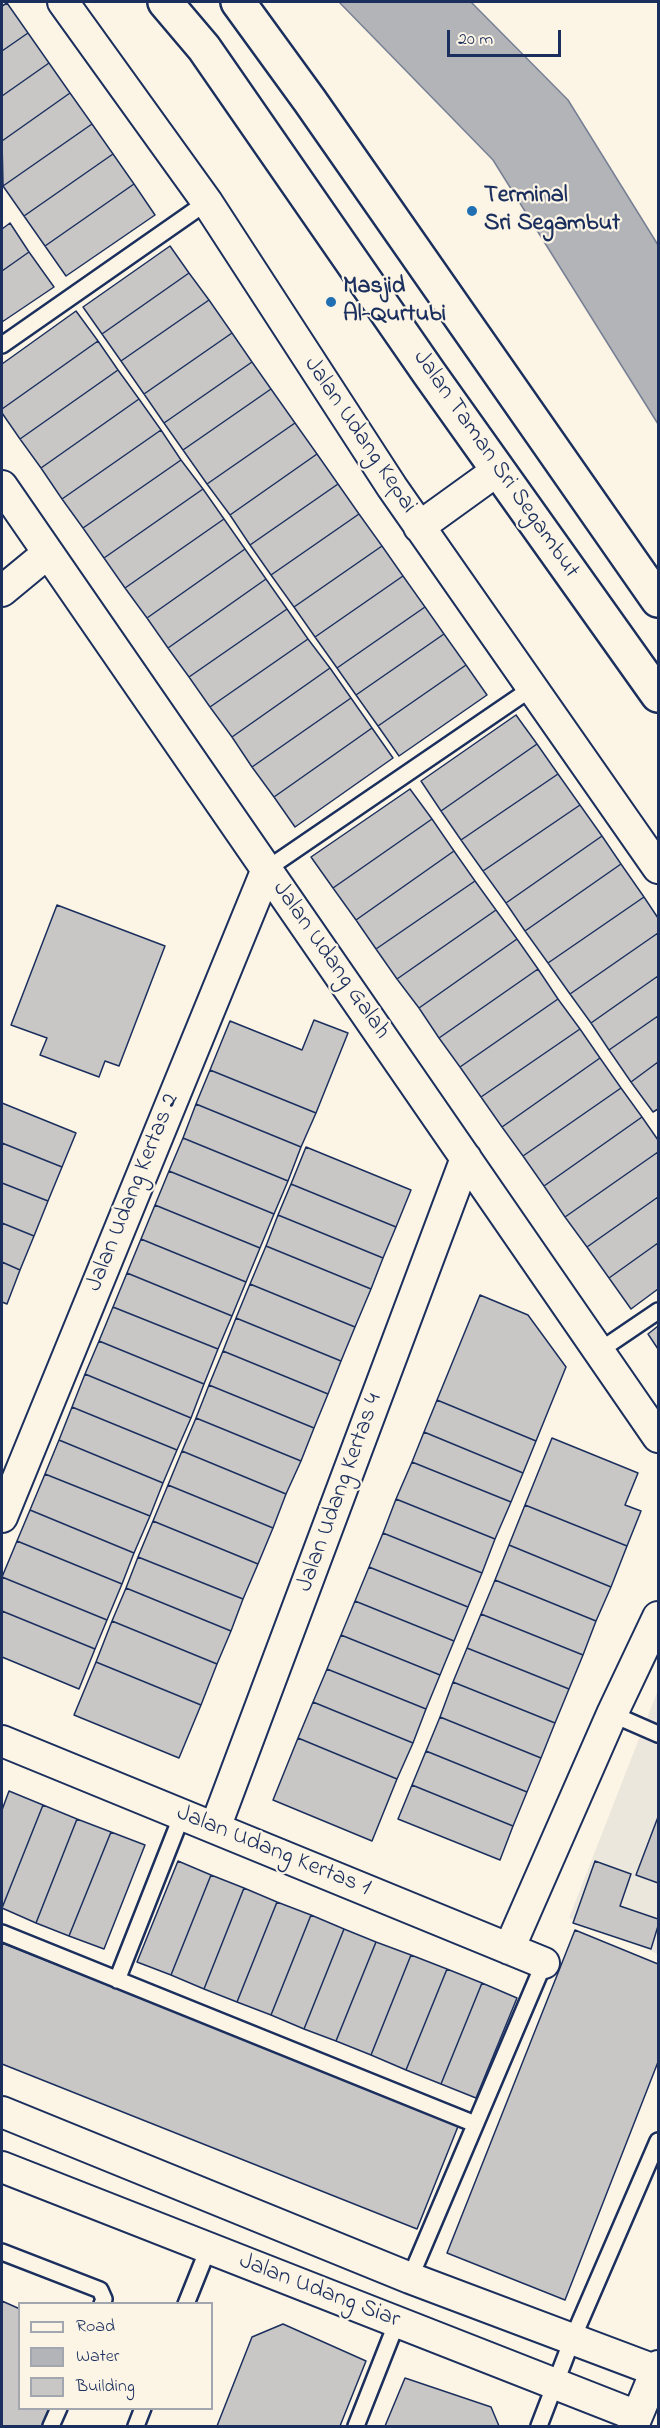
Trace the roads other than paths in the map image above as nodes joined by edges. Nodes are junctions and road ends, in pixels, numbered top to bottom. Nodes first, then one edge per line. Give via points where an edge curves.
1 (63, 2) edge
2 (165, 2) edge
3 (238, 2) edge
4 (207, 202) junction
5 (2, 345) edge
6 (498, 470) junction
7 (2, 486) edge
8 (419, 527) junction
9 (48, 553) junction
10 (2, 591) edge
11 (658, 600) edge
12 (532, 688) junction
13 (658, 695) edge
14 (658, 868) edge
15 (267, 869) junction
16 (466, 1158) junction
17 (658, 1311) edge
18 (599, 1351) junction
19 (658, 1437) edge
20 (2, 1517) edge
21 (658, 1617) edge
22 (612, 1714) junction
23 (658, 1734) edge
24 (2, 1741) edge
25 (182, 1815) junction
26 (215, 1828) junction
27 (2, 1934) edge
28 (509, 1949) junction
29 (544, 1963) joint
30 (117, 1980) junction
31 (2, 2112) edge
32 (474, 2124) junction
33 (658, 2141) edge
34 (2, 2167) edge
35 (208, 2249) junction
36 (2, 2252) edge
37 (410, 2278) junction
38 (103, 2302) edge
39 (187, 2302) edge
40 (397, 2322) junction
41 (572, 2340) junction
42 (658, 2368) edge
43 (556, 2383) junction
44 (59, 2410) edge
45 (143, 2410) edge
46 (635, 2421) edge
47 (51, 2427) edge
48 (136, 2427) edge
49 (356, 2427) edge
50 (539, 2427) edge

1 - 4 street, Jalan Udang Kepai
2 - 6 street, Jalan Taman Sri Segambut via 204,48
3 - 11 street
4 - 5 lane
4 - 8 street, Jalan Udang Kepai
6 - 8 street
6 - 13 street, Jalan Taman Sri Segambut
7 - 9 street, Jalan Udang Galah
8 - 12 street, Jalan Udang Kepai
9 - 10 street
9 - 15 street, Jalan Udang Galah
12 - 14 street, Jalan Udang Kepai
12 - 15 lane
15 - 16 street, Jalan Udang Galah
15 - 20 street, Jalan Udang Kertas 2
16 - 18 street, Jalan Udang Galah
16 - 26 street, Jalan Udang Kertas 4
17 - 18 lane
18 - 19 street, Jalan Udang Galah
21 - 22 street
22 - 23 lane
22 - 28 street
24 - 25 street, Jalan Udang Kertas 1
25 - 26 street, Jalan Udang Kertas 1
25 - 30 lane
26 - 28 street, Jalan Udang Kertas 1
27 - 30 lane
28 - 29 street, Jalan Udang Kertas 1
29 - 32 lane
30 - 32 lane
31 - 37 street
32 - 37 lane
33 - 41 lane
34 - 35 street, Jalan Udang Siar
35 - 39 lane
35 - 40 street, Jalan Udang Siar
36 - 38 lane via 100,2290
37 - 41 street
40 - 43 street, Jalan Udang Siar
40 - 49 lane
41 - 42 street
41 - 43 lane
42 - 46 street
43 - 46 street, Jalan Udang Siar
43 - 50 lane
44 - 47 lane
45 - 48 lane

